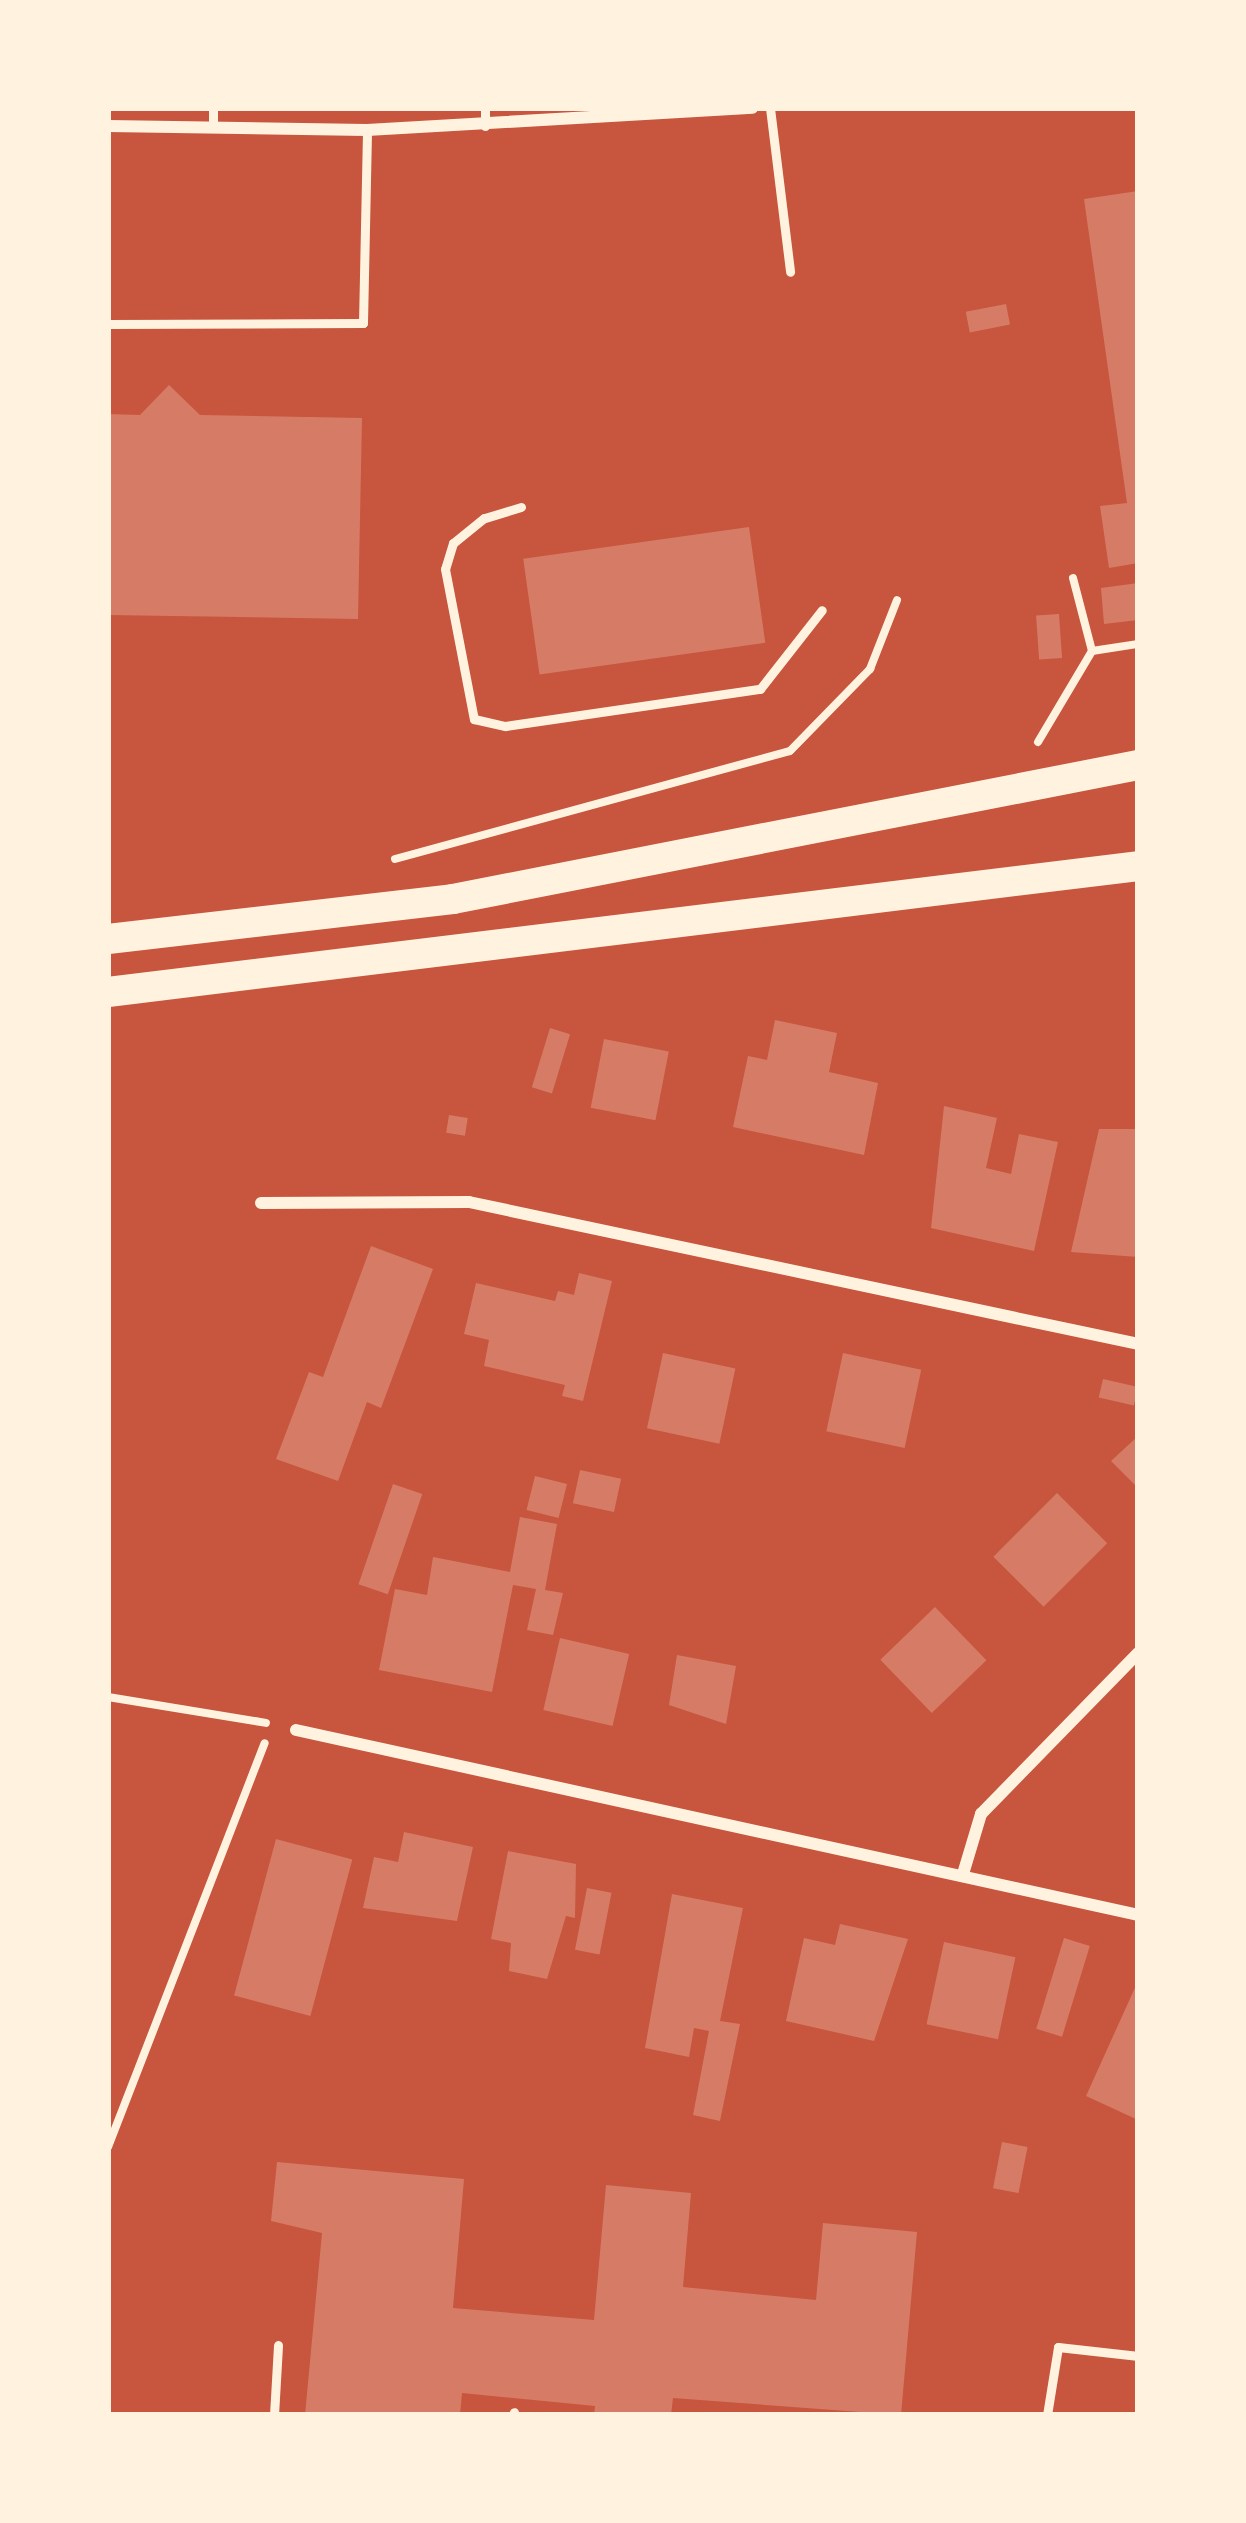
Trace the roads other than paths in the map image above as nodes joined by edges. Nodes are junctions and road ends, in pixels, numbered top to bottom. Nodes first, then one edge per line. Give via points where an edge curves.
1 (213, 108) edge
2 (485, 108) edge
3 (752, 108) edge
4 (770, 108) edge
5 (108, 126) edge
6 (213, 126) junction
7 (485, 126) junction
8 (368, 130) junction
9 (790, 272) dead end
10 (108, 324) edge
11 (521, 507) dead end
12 (822, 610) dead end
13 (1138, 765) edge
14 (1138, 866) edge
15 (108, 938) edge
16 (108, 992) edge
17 (260, 1203) dead end
18 (1138, 1344) edge
19 (1138, 1653) edge
20 (296, 1730) road end
21 (963, 1874) junction
22 (1138, 1915) edge
23 (278, 2344) dead end
24 (1138, 2356) edge
25 (274, 2415) edge
26 (1047, 2415) edge

1 - 6 lane
2 - 7 lane
3 - 7 street
4 - 9 lane
5 - 6 street
6 - 8 street
7 - 8 street
8 - 10 lane via 363,323
11 - 12 lane via 453,543 446,569 474,718 505,726 760,688
13 - 15 main road via 453,899
14 - 16 main road
17 - 18 street via 469,1202
19 - 21 street via 981,1814
20 - 21 street
21 - 22 street
23 - 25 lane
24 - 26 lane via 1058,2347

